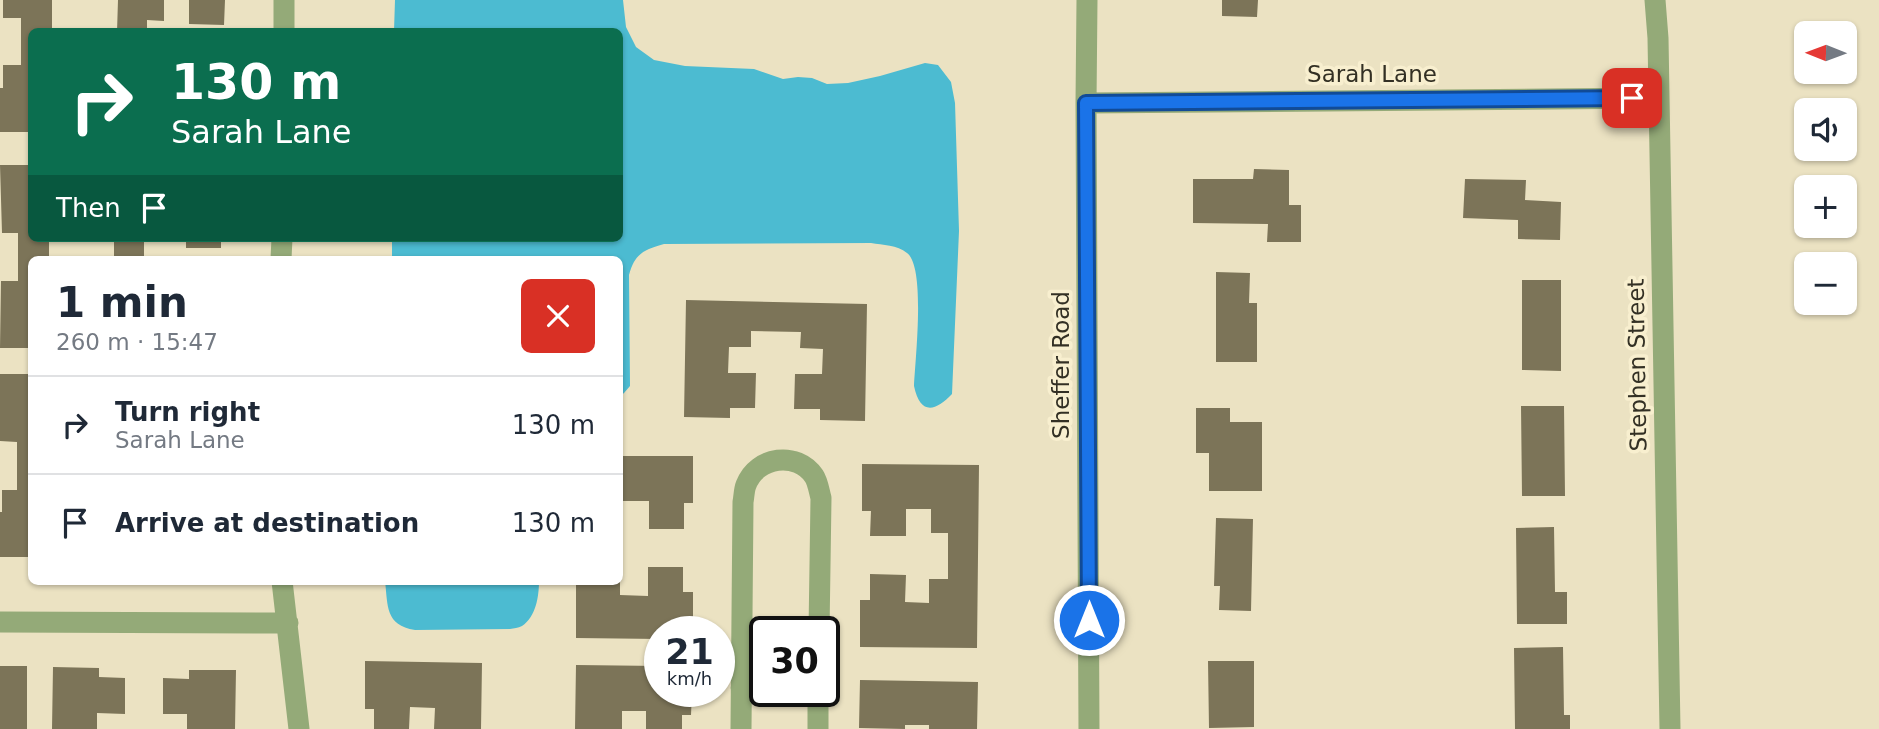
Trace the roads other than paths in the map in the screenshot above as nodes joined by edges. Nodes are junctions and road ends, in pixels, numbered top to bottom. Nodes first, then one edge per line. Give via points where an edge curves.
1 (284, 0) edge
2 (1087, 0) edge
3 (1655, 0) edge
4 (284, 28) edge
5 (1659, 98) junction
6 (1086, 103) junction
7 (283, 585) edge
8 (819, 616) edge
9 (0, 622) edge
10 (288, 623) junction
11 (741, 688) junction
12 (749, 688) edge
13 (818, 707) edge
14 (299, 729) edge
15 (741, 729) edge
16 (818, 729) edge
17 (1090, 729) edge
18 (1670, 729) edge

1 - 4 street
2 - 6 street, Sheffer Road
3 - 5 street, Stephen Street
5 - 6 street, Sarah Lane
5 - 18 street, Stephen Street
6 - 17 street, Sheffer Road
7 - 10 street
8 - 11 street via 821,498 816,479 805,466 788,459 772,461 756,470 746,485 743,502
9 - 10 street
10 - 14 street
11 - 12 street
11 - 15 street
13 - 16 street

